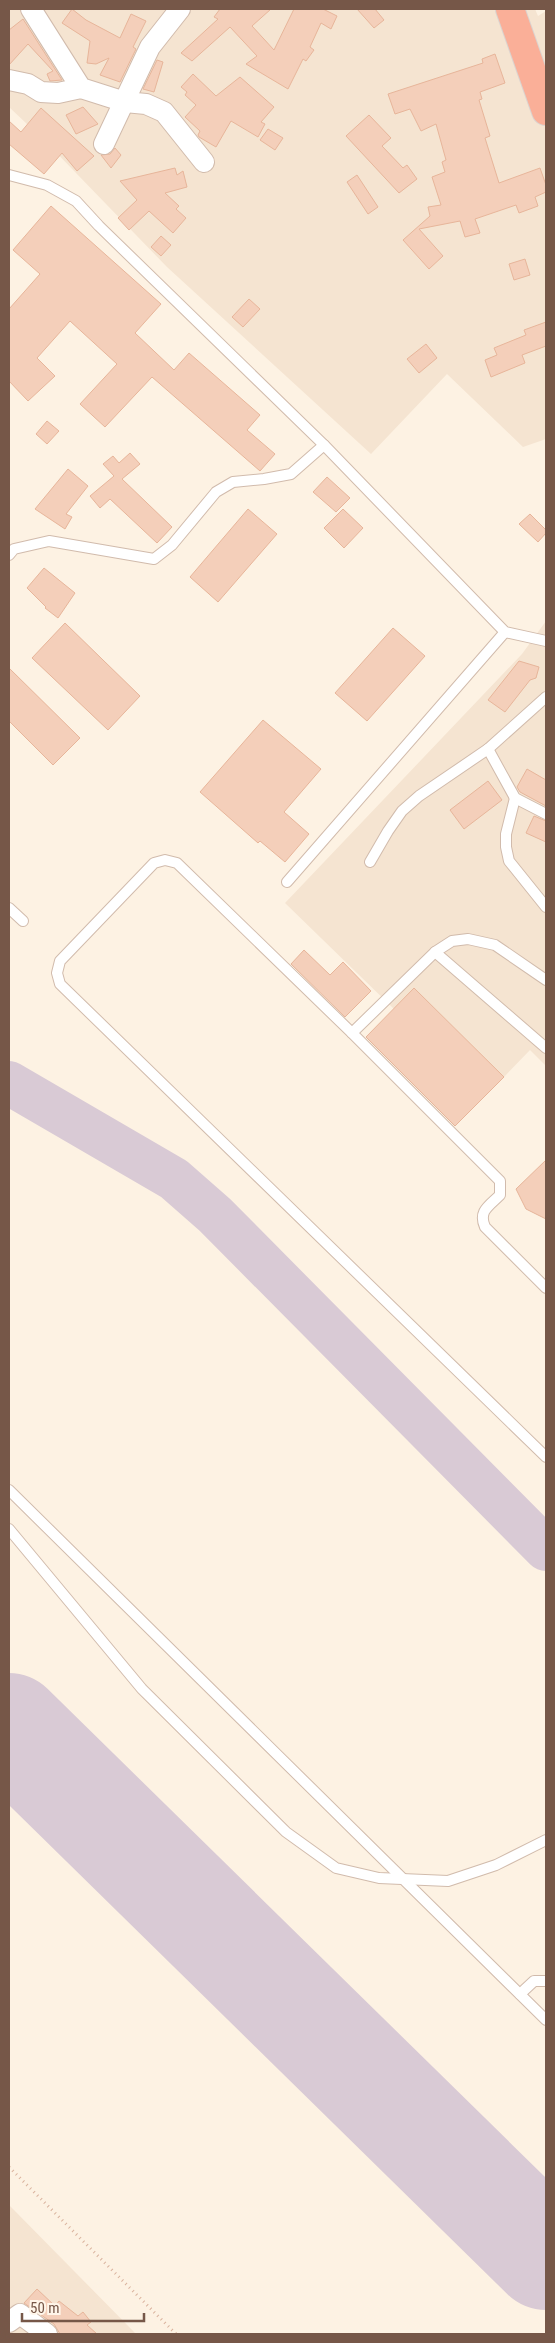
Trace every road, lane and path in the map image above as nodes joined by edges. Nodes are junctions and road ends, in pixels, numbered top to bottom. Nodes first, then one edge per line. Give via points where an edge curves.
1 (31, 9) edge
2 (180, 9) edge
3 (510, 9) edge
4 (9, 80) edge
5 (81, 88) junction
6 (544, 97) edge
7 (125, 102) junction
8 (104, 144) dead end
9 (204, 162) dead end
10 (9, 175) edge
11 (324, 446) junction
12 (9, 555) edge
13 (505, 632) junction
14 (546, 641) edge
15 (546, 697) edge
16 (488, 749) junction
17 (515, 798) junction
18 (546, 814) edge
19 (370, 862) dead end
20 (287, 882) dead end
21 (546, 907) edge
22 (9, 908) edge
23 (23, 921) dead end
24 (435, 952) junction
25 (546, 980) edge
26 (352, 1033) junction
27 (546, 1048) edge
28 (546, 1288) edge
29 (546, 1457) edge
30 (9, 1490) edge
31 (9, 1529) edge
32 (9, 1536) edge
33 (29, 1555) junction
34 (546, 1840) edge
35 (404, 1879) junction
36 (546, 1981) edge
37 (520, 1994) junction
38 (546, 2020) edge
39 (9, 2167) edge
40 (9, 2322) edge
41 (47, 2334) edge
42 (176, 2334) edge

1 - 5 street
2 - 7 street via 150,47
3 - 6 highway
4 - 5 street via 28,84 41,92 58,93
5 - 7 street
7 - 8 street
7 - 9 street via 139,102 164,112
10 - 11 lane via 47,185 76,201
11 - 12 lane via 291,474 233,482 216,492 172,546 154,559 49,541 14,549
11 - 13 lane
13 - 14 lane
13 - 20 lane
15 - 16 lane
16 - 17 lane
16 - 19 lane via 402,811
17 - 18 lane
17 - 21 lane via 506,834 509,861
22 - 23 lane
24 - 25 lane via 452,941 480,940 495,945
24 - 26 lane
24 - 27 lane
26 - 28 lane via 500,1181 500,1195 484,1211 481,1219 485,1227
26 - 29 lane via 177,863 165,860 154,863 60,961 56,973 60,984
30 - 35 lane
31 - 33 lane
32 - 33 lane
33 - 35 lane via 142,1689 286,1832 336,1868 379,1878
34 - 35 lane via 496,1865 448,1881
35 - 37 lane
36 - 37 lane via 534,1981
37 - 38 lane
39 - 42 path
40 - 41 street via 20,2314

